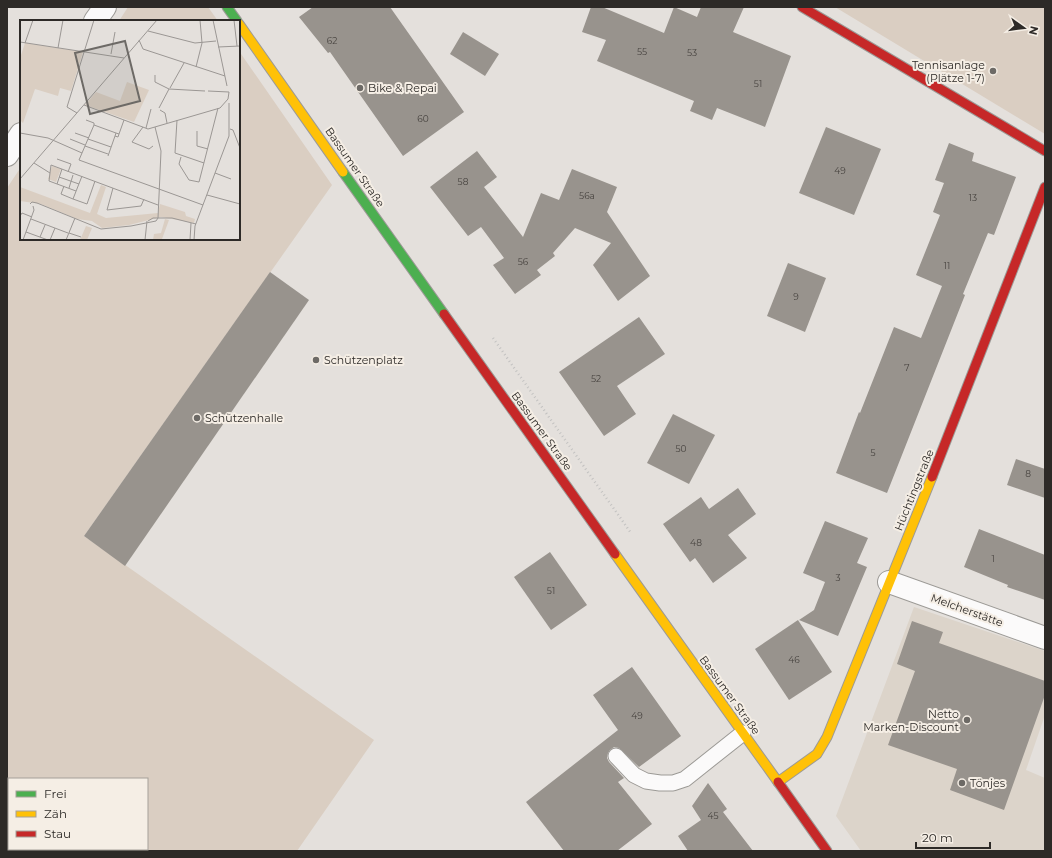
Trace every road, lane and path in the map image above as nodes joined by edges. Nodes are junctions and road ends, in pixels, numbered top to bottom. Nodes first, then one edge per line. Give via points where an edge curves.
1 (105, 7) edge
2 (227, 7) edge
3 (802, 7) edge
4 (96, 20) edge
5 (236, 20) edge
6 (240, 25) edge
7 (20, 136) edge
8 (1045, 151) edge
9 (7, 155) edge
10 (1045, 187) edge
11 (889, 582) junction
12 (1045, 638) edge
13 (743, 733) junction
14 (616, 756) dead end
15 (778, 782) junction
16 (826, 851) edge

1 - 4 street
2 - 5 street
3 - 8 street
6 - 13 street, Bassumer Straße
7 - 9 street
10 - 11 street, Hüchtingstraße
11 - 12 street, Melcherstätte
11 - 15 street, Hüchtingstraße via 827,737 817,754
13 - 14 lane via 685,778 673,783 646,781 634,775
13 - 15 street, Bassumer Straße
15 - 16 street, Bassumer Straße

